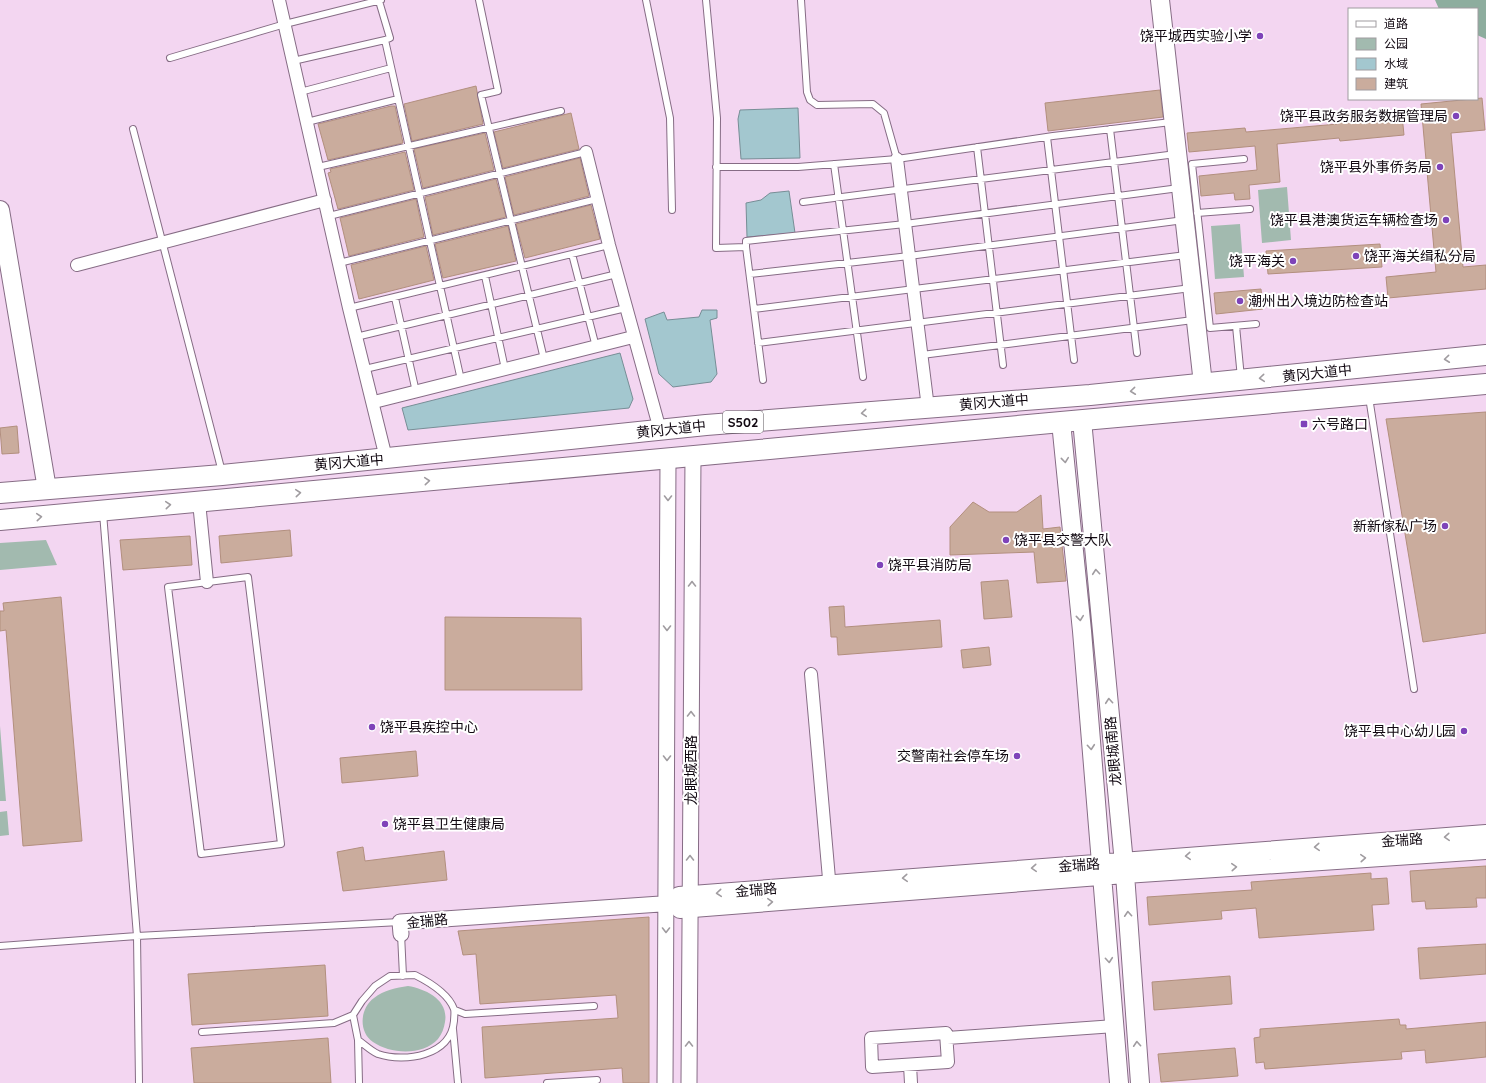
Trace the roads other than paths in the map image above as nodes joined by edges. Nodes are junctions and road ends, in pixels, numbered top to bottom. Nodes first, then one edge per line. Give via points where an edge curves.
1 (279, 0) edge
2 (479, 0) edge
3 (646, 0) edge
4 (706, 0) edge
5 (801, 0) edge
6 (1160, 0) edge
7 (380, 1) edge
8 (285, 24) junction
9 (386, 40) junction
10 (170, 58) dead end
11 (293, 61) junction
12 (392, 68) junction
13 (300, 92) junction
14 (398, 99) junction
15 (561, 111) dead end
16 (1174, 121) junction
17 (307, 122) junction
18 (489, 128) junction
19 (133, 129) dead end
20 (1110, 129) junction
21 (1047, 137) junction
22 (408, 147) junction
23 (977, 147) junction
24 (586, 152) joint
25 (1178, 154) junction
26 (897, 158) junction
27 (1244, 159) dead end
28 (1113, 162) junction
29 (834, 164) junction
30 (318, 167) junction
31 (716, 167) junction
32 (1051, 170) junction
33 (501, 173) junction
34 (981, 179) junction
35 (1182, 188) junction
36 (901, 190) junction
37 (419, 194) junction
38 (1118, 196) junction
39 (838, 197) junction
40 (598, 199) junction
41 (325, 200) junction
42 (803, 202) dead end
43 (1055, 204) junction
44 (1250, 209) dead end
45 (0, 210) edge
46 (672, 210) dead end
47 (985, 214) junction
48 (329, 216) junction
49 (1191, 217) junction
50 (512, 220) junction
51 (905, 224) junction
52 (1122, 229) junction
53 (843, 230) junction
54 (1059, 237) junction
55 (429, 241) junction
56 (162, 243) junction
57 (609, 245) junction
58 (989, 246) junction
59 (746, 247) junction
60 (572, 254) junction
61 (1190, 255) junction
62 (909, 256) junction
63 (339, 263) junction
64 (847, 263) junction
65 (1126, 263) junction
66 (77, 265) dead end
67 (523, 266) junction
68 (1063, 271) junction
69 (617, 274) junction
70 (750, 274) junction
71 (485, 276) junction
72 (993, 280) junction
73 (579, 283) junction
74 (439, 286) junction
75 (1193, 288) junction
76 (913, 290) junction
77 (530, 295) junction
78 (1130, 296) junction
79 (852, 297) junction
80 (395, 298) junction
81 (491, 304) junction
82 (1067, 304) junction
83 (349, 308) junction
84 (626, 308) junction
85 (754, 309) junction
86 (997, 313) junction
87 (446, 315) junction
88 (588, 316) junction
89 (1197, 319) junction
90 (918, 323) junction
91 (1256, 324) dead end
92 (401, 326) junction
93 (1236, 326) junction
94 (537, 328) junction
95 (1134, 328) junction
96 (857, 331) junction
97 (1071, 336) junction
98 (356, 337) junction
99 (498, 338) junction
100 (633, 338) junction
101 (758, 342) junction
102 (1001, 345) junction
103 (596, 346) junction
104 (454, 348) junction
105 (1137, 353) dead end
106 (922, 355) junction
107 (1486, 355) edge
108 (408, 358) junction
109 (544, 359) junction
110 (1074, 360) dead end
111 (1003, 365) dead end
112 (365, 368) junction
113 (506, 369) junction
114 (863, 377) dead end
115 (461, 380) junction
116 (763, 380) dead end
117 (1241, 380) junction
118 (1204, 384) junction
119 (1486, 384) edge
120 (416, 392) junction
121 (1369, 395) junction
122 (374, 402) junction
123 (928, 408) junction
124 (893, 410) junction
125 (1082, 420) junction
126 (1061, 422) junction
127 (663, 430) junction
128 (896, 438) junction
129 (693, 456) junction
130 (386, 458) junction
131 (668, 459) junction
132 (222, 474) junction
133 (388, 485) junction
134 (80, 486) junction
135 (47, 489) junction
136 (0, 493) edge
137 (199, 502) junction
138 (103, 511) junction
139 (82, 513) junction
140 (0, 520) edge
141 (207, 582) junction
142 (811, 674) dead end
143 (1414, 689) dead end
144 (1486, 834) edge
145 (1486, 850) edge
146 (1124, 868) junction
147 (1102, 869) junction
148 (830, 891) junction
149 (680, 902) joint
150 (400, 928) junction
151 (137, 936) junction
152 (0, 946) edge
153 (403, 976) junction
154 (594, 1006) dead end
155 (455, 1010) junction
156 (353, 1015) junction
157 (1115, 1026) junction
158 (453, 1029) junction
159 (202, 1032) dead end
160 (947, 1038) junction
161 (358, 1040) junction
162 (910, 1065) junction
163 (597, 1080) dead end
164 (139, 1083) edge
165 (359, 1083) edge
166 (458, 1083) edge
167 (547, 1083) edge
168 (665, 1083) edge
169 (689, 1083) edge
170 (911, 1083) edge
171 (1119, 1083) edge
172 (1140, 1083) edge

1 - 8 street
2 - 18 lane via 498,91 481,95
3 - 46 lane via 670,118
4 - 31 lane via 718,118
5 - 26 lane via 807,92 810,100 817,105 873,104 884,113
6 - 16 main road
7 - 8 lane
7 - 9 lane via 390,38
8 - 10 lane
8 - 11 street
9 - 11 lane
9 - 12 lane
11 - 13 street
12 - 13 lane
12 - 14 lane
13 - 17 street
14 - 17 lane
14 - 22 lane
15 - 18 lane
16 - 20 lane
16 - 25 main road
17 - 30 street
18 - 22 lane
18 - 33 lane
19 - 56 lane
20 - 21 lane
20 - 28 lane
21 - 23 lane
21 - 32 lane
22 - 30 lane
22 - 37 lane
23 - 26 lane
23 - 34 lane
24 - 33 lane
24 - 40 street
25 - 28 lane
25 - 35 main road
26 - 29 lane
26 - 36 street
27 - 49 lane via 1192,164
28 - 32 lane
28 - 38 lane
29 - 31 lane via 798,167
29 - 39 lane
30 - 41 street
31 - 59 lane via 716,248
32 - 34 lane
32 - 43 lane
33 - 37 lane
33 - 50 lane
34 - 36 lane
34 - 47 lane
35 - 38 lane
35 - 49 main road
36 - 39 lane
36 - 51 street
37 - 48 lane
37 - 55 lane
38 - 43 lane
38 - 52 lane
39 - 42 lane
39 - 53 lane
40 - 50 lane
40 - 57 street
41 - 48 street
41 - 56 street
43 - 47 lane
43 - 54 lane
44 - 49 lane
45 - 135 main road
47 - 51 lane
47 - 58 lane
48 - 63 street
49 - 52 lane
49 - 61 main road
49 - 93 lane via 1210,328
50 - 55 lane
50 - 67 lane
51 - 53 lane
51 - 62 street
52 - 54 lane
52 - 65 lane
53 - 59 lane via 746,241
53 - 64 lane
54 - 58 lane
54 - 68 lane
55 - 63 lane
55 - 74 lane
56 - 66 street
56 - 132 lane
57 - 60 lane
57 - 69 street
58 - 62 lane
58 - 72 lane
59 - 70 lane
60 - 67 lane
60 - 73 lane
61 - 65 lane
61 - 75 main road
62 - 64 lane
62 - 76 street
63 - 83 street
64 - 70 lane
64 - 79 lane
65 - 68 lane
65 - 78 lane
67 - 71 lane
67 - 77 lane
68 - 72 lane
68 - 82 lane
69 - 73 lane
69 - 84 street
70 - 85 lane
71 - 74 lane
71 - 81 lane
72 - 76 lane
72 - 86 lane
73 - 77 lane
73 - 88 lane
74 - 80 lane
74 - 87 lane
75 - 78 lane
75 - 89 main road
76 - 79 lane
76 - 90 street
77 - 81 lane
77 - 94 lane
78 - 82 lane
78 - 95 lane
79 - 85 lane
79 - 96 lane
80 - 83 lane
80 - 92 lane
81 - 87 lane
81 - 99 lane
82 - 86 lane
82 - 97 lane
83 - 98 street
84 - 88 lane
84 - 100 street
85 - 101 lane
86 - 90 lane
86 - 102 lane
87 - 92 lane
87 - 104 lane
88 - 94 lane
88 - 103 lane
89 - 95 lane
89 - 118 main road
90 - 96 lane
90 - 106 street
91 - 93 lane
92 - 98 lane
92 - 108 lane
93 - 117 lane
94 - 99 lane
94 - 109 lane
95 - 97 lane
95 - 105 lane
96 - 101 lane
96 - 114 lane
97 - 102 lane
97 - 110 lane
98 - 112 street
99 - 104 lane
99 - 113 lane
100 - 103 street
100 - 127 street
101 - 116 lane
102 - 106 lane
102 - 111 lane
103 - 109 street
104 - 108 lane
104 - 115 lane
106 - 123 street
107 -> 117 main road, 黄冈大道中 / S502
108 - 112 lane
108 - 120 lane
109 - 113 street
112 - 122 street
113 - 115 street
115 - 120 street
117 - 118 main road, 黄冈大道中 / S502
118 -> 123 main road, 黄冈大道中 / S502
119 - 121 main road, 黄冈大道中 / S502
120 - 122 street
121 - 125 main road, 黄冈大道中 / S502
121 - 143 lane
122 - 130 street
123 - 124 main road, 黄冈大道中 / S502
124 -> 127 main road, 黄冈大道中 / S502
124 - 128 main road
125 - 126 main road, 黄冈大道中 / S502
146 -> 125 main road, 龙眼城南路
126 - 128 main road, 黄冈大道中 / S502
126 -> 147 main road, 龙眼城南路
127 - 130 main road, 黄冈大道中 / S502
127 - 131 main road
128 - 129 main road, 黄冈大道中 / S502
129 - 131 main road, 黄冈大道中 / S502
169 -> 129 street, 龙眼城西路
130 - 132 main road, 黄冈大道中 / S502
130 - 133 main road
133 -> 131 main road, 黄冈大道中 / S502
131 -> 168 street, 龙眼城西路
132 - 134 main road, 黄冈大道中 / S502
137 -> 133 main road, 黄冈大道中 / S502
134 - 135 main road, 黄冈大道中 / S502
134 - 139 main road
135 - 136 main road, 黄冈大道中 / S502
138 -> 137 main road, 黄冈大道中 / S502
137 - 141 street
138 - 139 main road, 黄冈大道中 / S502
138 - 151 lane
140 -> 139 main road, 黄冈大道中 / S502
141 - 141 lane via 168,587 201,854 281,844 248,577
142 - 148 street
144 -> 146 main road, 金瑞路
146 -> 145 main road, 金瑞路
146 - 147 main road, 金瑞路
172 -> 146 main road, 龙眼城南路
147 - 148 main road, 金瑞路
147 -> 157 main road, 龙眼城南路
148 - 149 main road, 金瑞路 via 679,896
149 - 150 street, 金瑞路
150 - 151 lane
150 - 153 lane
151 - 152 lane
151 - 164 lane
153 - 155 lane via 415,975 428,982 445,996
153 - 156 lane via 390,976 375,986
154 - 155 lane via 465,1014
155 - 158 lane
156 - 159 lane via 334,1023
156 - 161 lane
157 - 160 street
157 - 171 main road, 龙眼城南路
158 - 161 lane via 444,1044 431,1053 412,1057 396,1058 376,1054
158 - 166 lane
160 - 162 street via 948,1062
160 - 162 street via 946,1034 870,1038 872,1067
161 - 165 lane
162 - 170 street
163 - 167 lane

